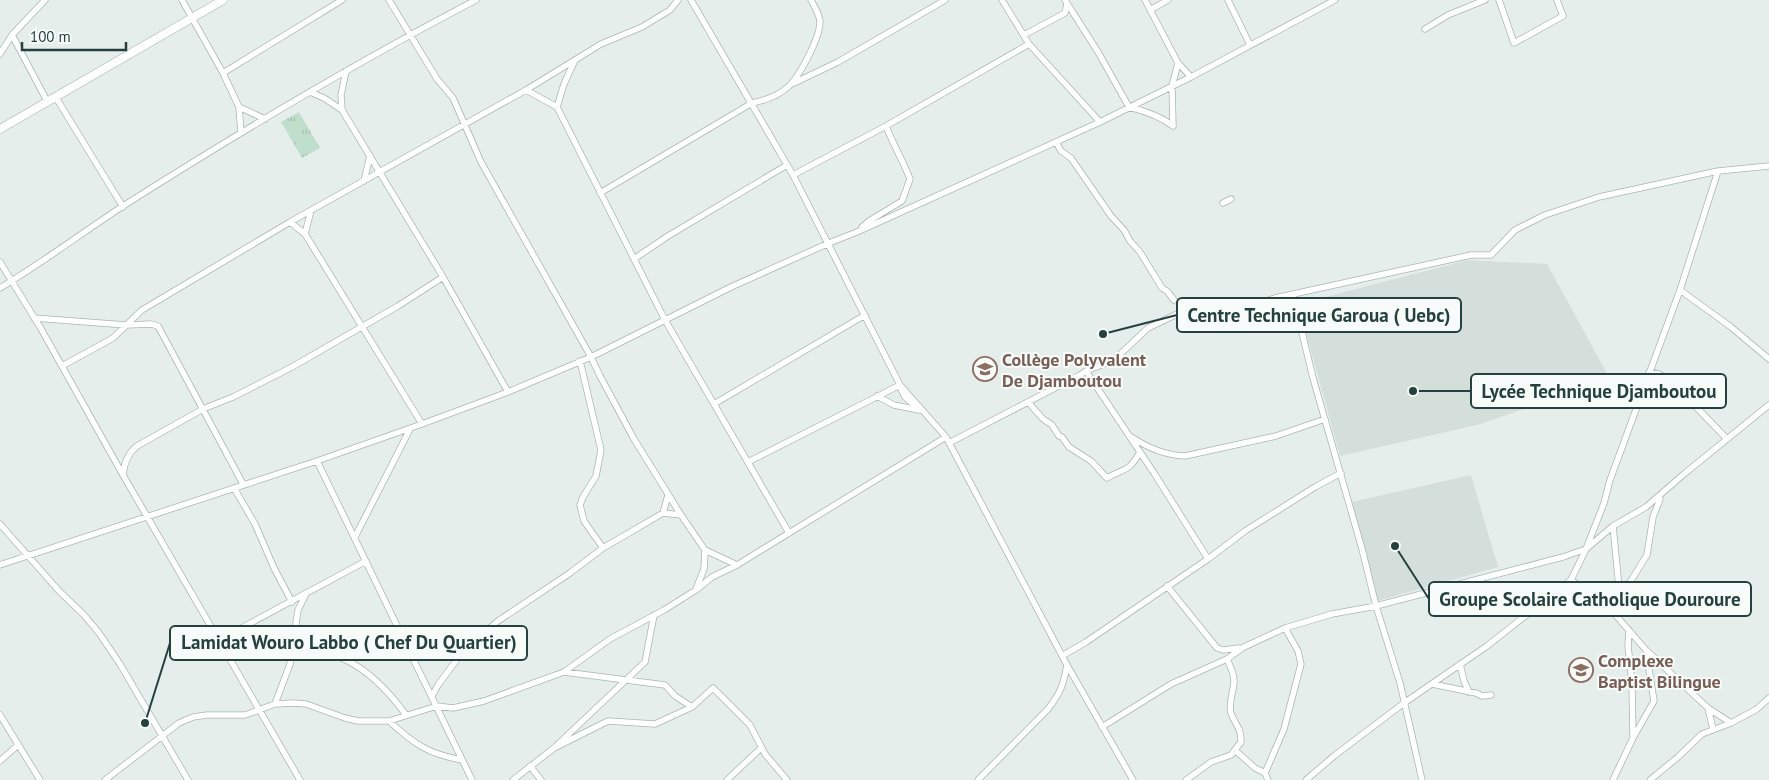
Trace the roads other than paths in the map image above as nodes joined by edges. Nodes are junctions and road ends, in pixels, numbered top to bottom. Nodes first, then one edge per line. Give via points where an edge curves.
1 (45, 0) edge
2 (182, 0) edge
3 (223, 0) edge
4 (342, 0) edge
5 (389, 0) edge
6 (476, 0) edge
7 (678, 0) edge
8 (691, 0) edge
9 (811, 0) edge
10 (945, 0) edge
11 (1002, 0) edge
12 (1145, 0) edge
13 (1168, 0) edge
14 (1228, 0) edge
15 (1335, 0) edge
16 (1485, 0) edge
17 (1499, 0) edge
18 (1557, 0) edge
19 (1067, 1) edge
20 (1150, 10) junction
21 (192, 18) junction
22 (1425, 29) dead end
23 (410, 34) junction
24 (12, 35) junction
25 (1024, 35) junction
26 (1029, 44) junction
27 (1250, 45) junction
28 (0, 54) edge
29 (576, 59) junction
30 (1178, 63) junction
31 (346, 71) junction
32 (223, 73) junction
33 (1191, 77) junction
34 (794, 83) junction
35 (1172, 86) junction
36 (526, 90) junction
37 (310, 92) junction
38 (55, 96) junction
39 (47, 101) junction
40 (752, 103) junction
41 (1129, 106) junction
42 (239, 107) junction
43 (557, 107) junction
44 (342, 110) junction
45 (265, 119) junction
46 (1100, 122) junction
47 (465, 123) junction
48 (886, 126) junction
49 (0, 129) edge
50 (242, 132) junction
51 (1056, 142) junction
52 (370, 156) junction
53 (787, 165) junction
54 (1769, 166) edge
55 (1718, 171) junction
56 (379, 172) junction
57 (793, 175) junction
58 (364, 181) junction
59 (600, 193) junction
60 (1231, 199) dead end
61 (1223, 203) dead end
62 (123, 207) junction
63 (310, 210) junction
64 (290, 222) junction
65 (857, 232) junction
66 (305, 234) junction
67 (829, 243) junction
68 (634, 260) junction
69 (0, 262) edge
70 (442, 277) junction
71 (11, 281) junction
72 (0, 288) edge
73 (1680, 290) junction
74 (1293, 295) junction
75 (1174, 300) dead end
76 (865, 315) junction
77 (34, 318) junction
78 (665, 320) junction
79 (126, 325) junction
80 (361, 326) junction
81 (591, 357) junction
82 (1769, 359) edge
83 (580, 361) junction
84 (62, 366) junction
85 (1086, 371) junction
86 (1649, 372) junction
87 (899, 385) junction
88 (508, 392) junction
89 (877, 396) junction
90 (1028, 402) junction
91 (714, 404) junction
92 (1769, 405) edge
93 (203, 409) junction
94 (919, 410) junction
95 (1325, 419) junction
96 (422, 424) junction
97 (410, 428) junction
98 (1130, 436) junction
99 (1727, 439) junction
100 (947, 440) junction
101 (1140, 452) junction
102 (317, 461) junction
103 (748, 462) junction
104 (1341, 474) junction
105 (123, 475) junction
106 (243, 484) junction
107 (234, 488) junction
108 (668, 495) junction
109 (1662, 495) junction
110 (663, 513) junction
111 (680, 515) junction
112 (148, 517) junction
113 (0, 524) edge
114 (1612, 526) junction
115 (789, 533) junction
116 (355, 537) junction
117 (603, 548) junction
118 (1586, 549) junction
119 (705, 550) junction
120 (29, 556) junction
121 (1208, 559) junction
122 (366, 561) junction
123 (0, 565) edge
124 (736, 565) junction
125 (1571, 580) junction
126 (1167, 586) junction
127 (696, 590) junction
128 (306, 594) junction
129 (1620, 598) junction
130 (292, 602) junction
131 (1376, 606) junction
132 (1612, 611) junction
133 (654, 615) junction
134 (1285, 628) junction
135 (1629, 630) junction
136 (294, 635) junction
137 (220, 640) junction
138 (1244, 647) junction
139 (1646, 650) junction
140 (1062, 656) junction
141 (1227, 659) junction
142 (1460, 664) junction
143 (1067, 665) junction
144 (564, 672) junction
145 (626, 680) junction
146 (1432, 684) junction
147 (1469, 692) junction
148 (1491, 695) dead end
149 (432, 696) junction
150 (1769, 698) edge
151 (1404, 703) junction
152 (276, 704) junction
153 (437, 706) junction
154 (692, 707) junction
155 (1708, 708) junction
156 (259, 709) junction
157 (0, 715) edge
158 (406, 715) junction
159 (389, 721) junction
160 (1731, 723) junction
161 (1102, 727) junction
162 (1713, 729) junction
163 (162, 735) junction
164 (1633, 738) junction
165 (18, 745) junction
166 (554, 748) junction
167 (761, 748) junction
168 (1236, 751) junction
169 (462, 760) junction
170 (0, 761) edge
171 (530, 766) junction
172 (1265, 773) junction
173 (40, 780) edge
174 (105, 780) edge
175 (188, 780) edge
176 (300, 780) edge
177 (472, 780) edge
178 (512, 780) edge
179 (541, 780) edge
180 (727, 780) edge
181 (787, 780) edge
182 (978, 780) edge
183 (1133, 780) edge
184 (1186, 780) edge
185 (1268, 780) edge
186 (1306, 780) edge
187 (1422, 780) edge
188 (1613, 780) edge
189 (1650, 780) edge

1 - 24 street
2 - 21 street
3 - 21 main road
4 - 32 street
5 - 23 street
6 - 23 street
7 - 29 street via 670,10 642,27 600,44
8 - 40 street
9 - 34 street via 820,20 817,39
10 - 34 street via 838,62
11 - 25 street
12 - 20 street
13 - 20 street
14 - 27 street
15 - 27 street
16 - 22 street via 1448,15
17 - 18 street via 1514,43 1563,16
19 - 25 street via 1065,13
19 - 41 street
20 - 30 street
21 - 32 street
21 - 38 main road
23 - 31 street
23 - 47 street via 437,79 453,98
24 - 28 street
24 - 39 street
25 - 26 street
26 - 46 street
26 - 48 street
27 - 33 street
29 - 36 street
29 - 43 street
30 - 33 street
30 - 35 street
31 - 37 street
31 - 44 street via 341,95
32 - 42 street
33 - 35 street
34 - 40 street via 780,94
35 - 41 street
35 - 41 street via 1174,126 1163,118
36 - 43 street
36 - 47 street
37 - 44 street
37 - 45 street
38 - 39 main road
38 - 62 street
39 - 49 main road
40 - 53 street
40 - 59 street
41 - 46 street
42 - 45 street
42 - 50 street
43 - 59 street
44 - 52 street
45 - 50 street
46 - 51 street
47 - 56 street
47 - 81 street via 482,162
48 - 57 street
48 - 65 street via 910,179 902,201
50 - 62 street
51 - 65 street
51 - 75 street
52 - 56 street
52 - 58 street
53 - 57 street
53 - 68 street
54 - 55 street
55 - 73 street
55 - 74 street via 1599,197 1545,215 1515,230 1491,255 1471,254
56 - 58 street
56 - 70 street
57 - 67 street
58 - 63 street
59 - 68 street
60 - 61 street
62 - 71 street
63 - 64 street
63 - 66 street
64 - 66 street
64 - 79 street via 142,310
65 - 67 street
66 - 80 street
67 - 76 street
67 - 78 street
68 - 78 street
69 - 71 street
70 - 80 street
70 - 88 street
71 - 72 street
71 - 77 street
73 - 82 street
73 - 86 street
74 - 85 street via 1240,309 1177,314 1148,328 1114,360
74 - 95 street
76 - 87 street
76 - 91 street
77 - 79 street
77 - 84 street
78 - 81 street
78 - 91 street
79 - 84 street via 113,338
79 - 93 street via 158,326
80 - 93 street via 262,383
80 - 96 street
81 - 83 street
81 - 108 street
83 - 88 street
83 - 117 street via 601,450 596,476 580,506 584,521
84 - 105 street
85 - 90 street
85 - 98 street
86 - 99 street via 1673,383
86 - 118 street
87 - 89 street
87 - 94 street via 905,397
87 - 100 street
88 - 96 street
89 - 94 street
89 - 103 street
90 - 100 street
90 - 101 street via 1069,447 1091,461 1107,478 1129,468
91 - 103 street
92 - 99 street
93 - 105 street via 137,446 127,458
93 - 106 street
94 - 100 street
95 - 98 street via 1276,436 1185,456 1159,452
95 - 104 street
96 - 97 street
97 - 102 street
97 - 116 street
98 - 101 street
99 - 109 street
100 - 115 street
100 - 140 street
101 - 121 street
102 - 106 street
102 - 116 street
103 - 115 street
104 - 121 street via 1284,506
104 - 131 street
105 - 112 street
106 - 107 street
107 - 112 street
107 - 130 street
108 - 110 street
108 - 111 street
109 - 114 street via 1640,512
109 - 129 street via 1654,511 1648,555
110 - 111 street
110 - 117 street
111 - 119 street
112 - 120 street
112 - 137 street
113 - 120 street
114 - 118 street
114 - 129 street
115 - 124 street
116 - 122 street
117 - 149 street via 475,640
118 - 125 street
118 - 131 street
119 - 124 street
119 - 127 street via 704,569
120 - 123 street
120 - 163 street via 99,633
121 - 126 street
122 - 128 street
122 - 149 street
124 - 127 street via 712,577
125 - 132 street
125 - 142 street
126 - 138 street via 1217,648
126 - 140 street
127 - 133 street
128 - 130 street
128 - 136 street via 300,603
129 - 132 street
130 - 137 street
131 - 134 street via 1332,614
131 - 151 street
132 - 135 street
133 - 144 street via 610,639
133 - 145 street via 645,662
134 - 138 street
134 - 172 street via 1298,651 1301,664 1284,729
135 - 139 street
135 - 164 street
136 - 152 street via 290,664
136 - 158 street via 348,661 373,678
137 - 156 street
138 - 141 street
139 - 155 street
139 - 164 street via 1654,701
140 - 143 street
141 - 161 street via 1171,684
141 - 168 street via 1234,676 1231,712 1241,736
142 - 146 street
142 - 147 street
143 - 161 street
143 - 182 street via 1063,687 1057,698
144 - 145 street
144 - 153 street via 484,701 454,708
145 - 154 street via 665,685
145 - 166 street
146 - 147 street
146 - 151 street
147 - 148 street
149 - 153 street
150 - 160 street via 1757,709
151 - 186 street
151 - 187 street
152 - 156 street
152 - 159 street via 306,704 358,721
153 - 158 street
153 - 169 street
154 - 166 street via 656,724 608,721
154 - 167 street via 713,688 750,725
155 - 160 street
155 - 162 street
156 - 163 street via 236,716 193,718
156 - 176 street
157 - 165 street
158 - 159 street
159 - 169 street via 408,739 430,752
160 - 162 street
161 - 183 street
162 - 189 street via 1702,734
163 - 174 street
163 - 175 street
164 - 188 street
165 - 170 street
165 - 173 street
166 - 171 street
167 - 180 street
167 - 181 street
168 - 172 street
168 - 184 street via 1211,762
169 - 177 street
171 - 178 street
171 - 179 street
172 - 185 street

